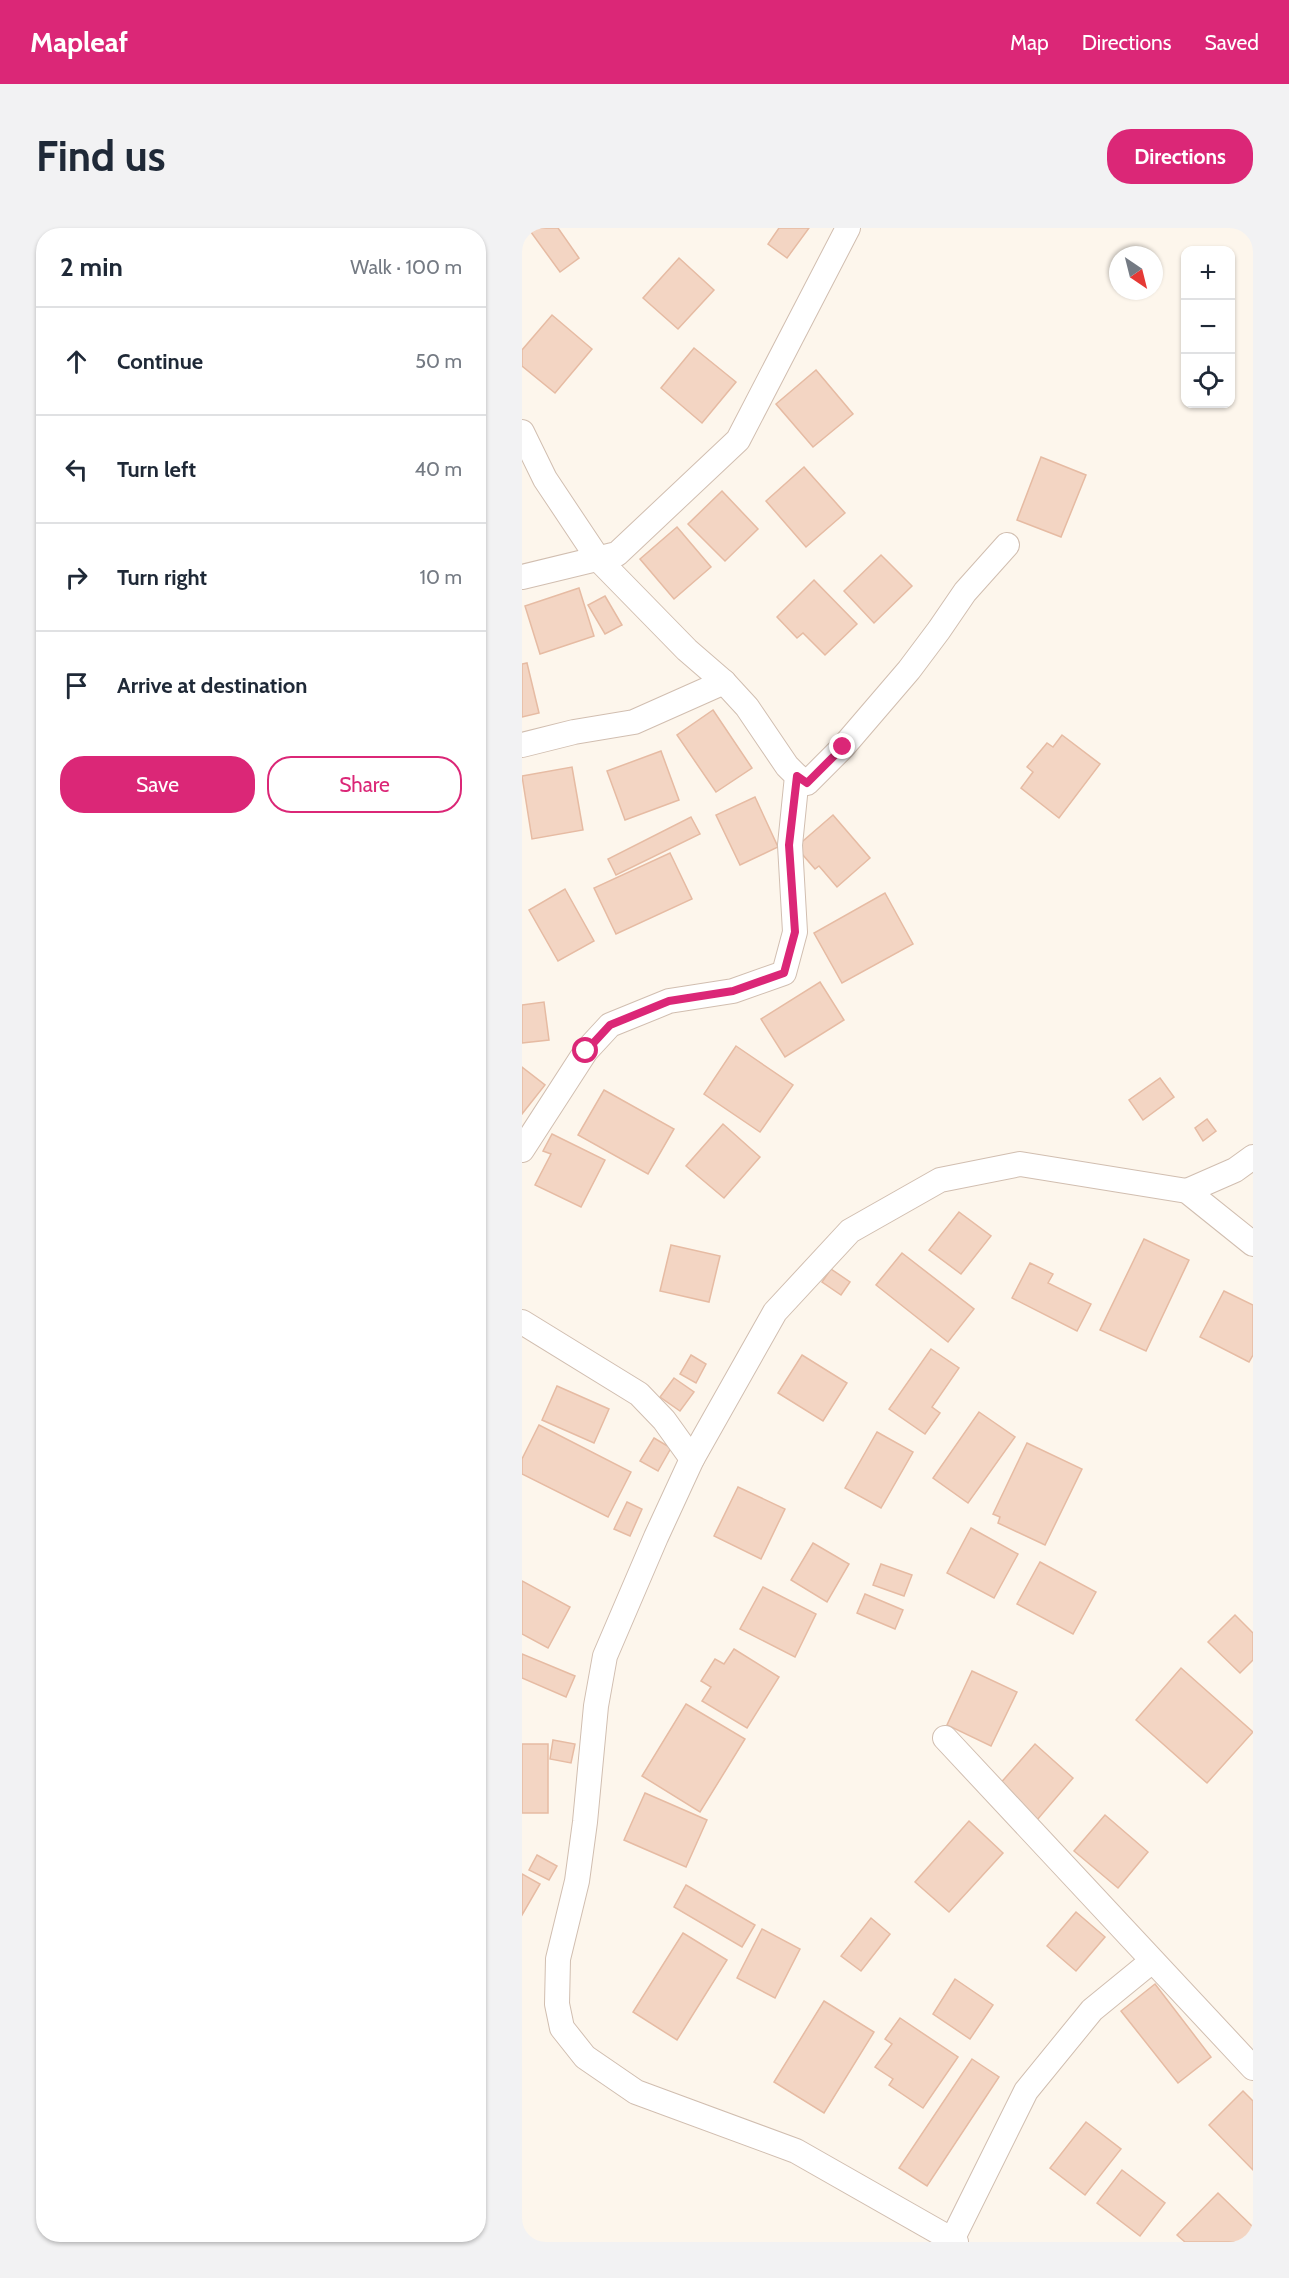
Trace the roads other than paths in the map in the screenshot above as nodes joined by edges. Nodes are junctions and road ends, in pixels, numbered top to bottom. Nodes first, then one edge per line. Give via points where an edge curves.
1 (848, 228) edge
2 (522, 432) edge
3 (1007, 545) dead end
4 (598, 560) junction
5 (522, 577) edge
6 (724, 682) junction
7 (522, 745) edge
8 (797, 776) junction
9 (522, 1150) edge
10 (1253, 1157) edge
11 (1187, 1191) junction
12 (1253, 1244) edge
13 (522, 1322) edge
14 (692, 1459) junction
15 (945, 1738) dead end
16 (1152, 1961) junction
17 (1253, 2068) edge
18 (953, 2241) edge

1 - 4 street via 738,440 617,554
2 - 4 street via 545,479
3 - 8 street via 843,747 807,783
4 - 5 street
4 - 6 street
6 - 7 street via 634,722
6 - 8 street
8 - 9 street via 789,845 795,932 784,973 733,991 669,1001 610,1025 586,1051
10 - 11 street via 1235,1170
11 - 12 street
11 - 14 street via 1020,1164 940,1180 850,1231 775,1312
13 - 14 street via 639,1394
14 - 18 street via 605,1656 577,1881 558,1959 557,2004 562,2028 585,2057 636,2092 796,2151
15 - 16 street
16 - 17 street
16 - 18 street via 1092,2010 1026,2091

